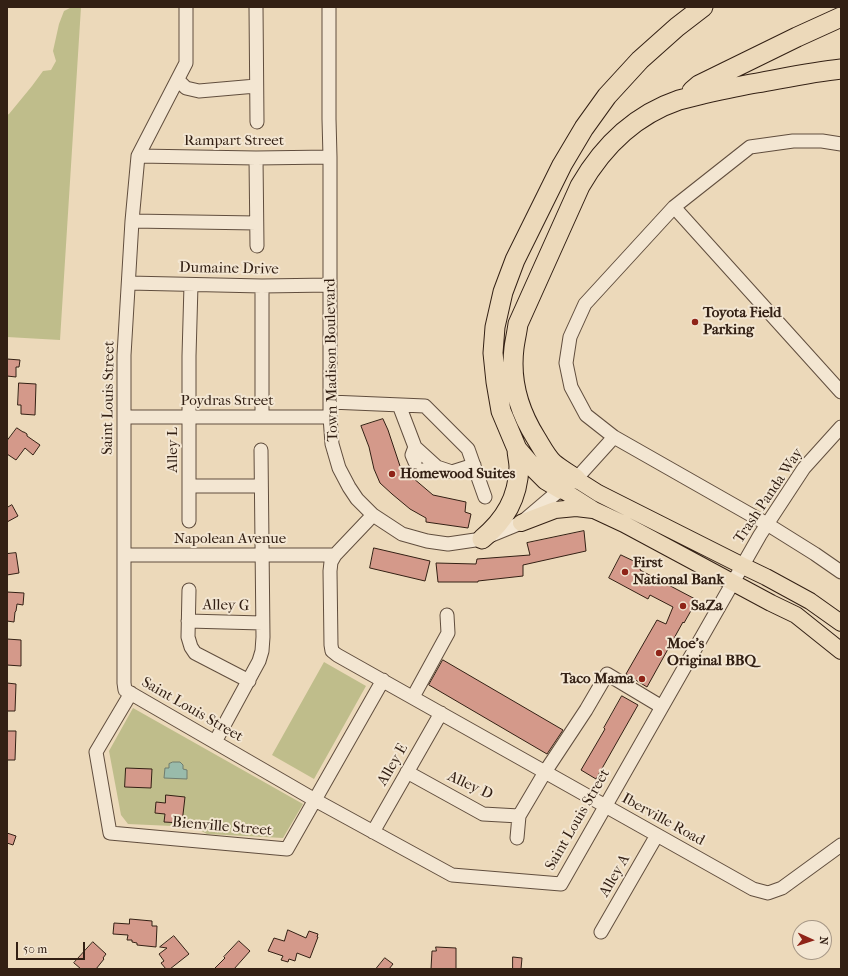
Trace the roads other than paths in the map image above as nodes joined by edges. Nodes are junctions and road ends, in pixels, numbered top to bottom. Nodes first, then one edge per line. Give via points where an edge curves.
1 (186, 7) edge
2 (256, 7) edge
3 (329, 7) edge
4 (703, 7) edge
5 (841, 17) edge
6 (841, 69) edge
7 (178, 80) junction
8 (256, 86) junction
9 (680, 100) junction
10 (257, 122) dead end
11 (841, 144) edge
12 (138, 156) junction
13 (330, 157) junction
14 (256, 158) junction
15 (674, 207) junction
16 (132, 221) junction
17 (256, 223) junction
18 (257, 246) dead end
19 (129, 283) junction
20 (191, 284) junction
21 (262, 286) junction
22 (330, 286) junction
23 (841, 392) edge
24 (330, 402) junction
25 (399, 405) junction
26 (125, 417) junction
27 (189, 417) junction
28 (262, 417) junction
29 (330, 417) junction
30 (841, 427) edge
31 (614, 437) junction
32 (415, 447) junction
33 (517, 449) junction
34 (261, 450) dead end
35 (474, 465) junction
36 (437, 467) junction
37 (568, 484) junction
38 (189, 486) junction
39 (262, 486) junction
40 (485, 497) dead end
41 (594, 510) junction
42 (372, 515) junction
43 (189, 521) dead end
44 (520, 523) junction
45 (767, 524) junction
46 (482, 539) junction
47 (124, 555) junction
48 (262, 555) junction
49 (335, 555) junction
50 (742, 566) junction
51 (841, 572) edge
52 (732, 583) junction
53 (189, 590) dead end
54 (447, 615) dead end
55 (188, 621) junction
56 (262, 623) junction
57 (841, 623) edge
58 (841, 651) edge
59 (249, 680) junction
60 (383, 680) junction
61 (130, 693) junction
62 (413, 697) junction
63 (662, 707) junction
64 (441, 713) junction
65 (215, 742) junction
66 (407, 772) junction
67 (545, 772) junction
68 (315, 800) junction
69 (605, 806) junction
70 (519, 816) junction
71 (373, 832) junction
72 (657, 835) junction
73 (517, 838) dead end
74 (841, 845) edge
75 (601, 932) dead end

1 - 7 street, Saint Louis Street via 186,63
2 - 8 street
3 - 13 street, Town Madison Boulevard
4 - 33 highway via 640,60 607,96 562,165 515,260 503,292 495,327 493,354 502,411
5 - 9 highway via 699,85
6 - 9 highway via 733,87
7 - 8 street via 186,88 199,91
7 - 12 street, Saint Louis Street
8 - 10 street
9 - 37 highway via 629,127 612,142 588,171 518,324 513,369 519,404 529,427
11 - 15 street via 794,141 750,147
12 - 14 street, Rampart Street
12 - 16 street, Saint Louis Street
13 - 14 street, Rampart Street
13 - 22 street, Town Madison Boulevard
14 - 17 street
15 - 23 street
15 - 31 street via 585,304 570,337 566,363 571,386 586,415
16 - 17 street
16 - 19 street, Saint Louis Street
17 - 18 street
19 - 20 street, Dumaine Drive
19 - 26 street, Saint Louis Street via 124,355
20 - 21 street, Dumaine Drive
20 - 27 street, Alley L
21 - 22 street, Dumaine Drive
21 - 28 street
22 - 24 street, Town Madison Boulevard
24 - 25 street
24 - 29 street, Town Madison Boulevard
25 - 32 street
25 - 35 street via 425,406 468,450
26 - 27 street, Poydras Street
26 - 47 street, Saint Louis Street
27 - 28 street, Poydras Street
27 - 38 street, Alley L
28 - 29 street, Poydras Street
29 - 42 street, Town Madison Boulevard via 332,444 339,468 349,487
30 - 45 street, Trash Panda Way via 804,468
31 - 37 street, Town Madison Boulevard
31 - 45 street
32 - 36 street
32 - 36 street via 412,455 419,466 429,471
33 - 37 highway via 546,480
33 - 46 highway via 518,480 513,499 501,520
34 - 39 street
35 - 36 street via 452,472
35 - 40 street
37 - 41 main road
37 - 44 street, Town Madison Boulevard
37 - 50 main road via 598,493
38 - 39 street
38 - 43 street, Alley L
39 - 48 street
41 - 44 main road via 555,510
41 - 52 main road
42 - 46 street, Town Madison Boulevard via 402,534 427,541 448,544
42 - 49 street
44 - 46 street, Town Madison Boulevard
45 - 50 street, Trash Panda Way
45 - 51 street
47 - 48 street, Napolean Avenue
47 - 61 street, Saint Louis Street via 124,683 125,690
48 - 49 street, Napolean Avenue
48 - 56 street
49 - 60 street, Iberville Road via 330,571 332,651
50 - 52 street, Trash Panda Way
50 - 57 main road via 766,576 810,601
52 - 58 main road via 796,615
52 - 63 street, Saint Louis Street
53 - 55 street
54 - 62 street via 448,633
55 - 56 street, Alley G
55 - 59 street via 188,637 195,653
56 - 59 street via 262,651
59 - 65 street
60 - 62 street, Iberville Road
60 - 68 street, Bienville Street
61 - 65 street, Saint Louis Street
61 - 68 street, Bienville Street via 96,752 110,833 287,849
62 - 64 street, Iberville Road
63 - 67 street via 607,674
63 - 69 street, Saint Louis Street
64 - 66 street, Alley E
64 - 67 street, Iberville Road
65 - 68 street, Saint Louis Street
66 - 70 street, Alley D via 484,814
66 - 71 street, Alley E
67 - 69 street, Iberville Road
67 - 70 street
68 - 71 street, Saint Louis Street
69 - 71 street, Saint Louis Street via 561,884 452,876
69 - 72 street, Iberville Road
70 - 73 street
72 - 74 street, Iberville Road via 753,889 768,893 782,888
72 - 75 street, Alley A

